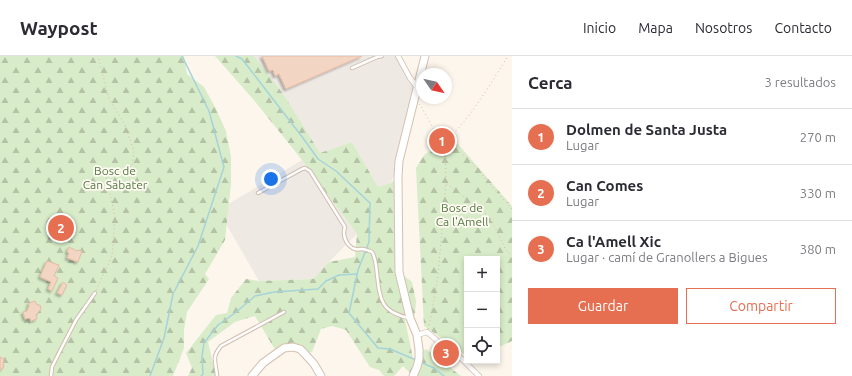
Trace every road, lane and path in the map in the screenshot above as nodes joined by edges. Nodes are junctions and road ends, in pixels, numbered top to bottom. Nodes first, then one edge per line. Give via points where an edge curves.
1 (98, 56) edge
2 (382, 56) edge
3 (398, 56) edge
4 (425, 56) edge
5 (508, 56) edge
6 (376, 57) edge
7 (352, 68) dead end
8 (422, 68) edge
9 (416, 86) edge
10 (416, 91) edge
11 (414, 100) junction
12 (445, 139) junction
13 (446, 183) junction
14 (258, 193) dead end
15 (512, 209) edge
16 (512, 255) edge
17 (95, 293) joint
18 (284, 312) dead end
19 (410, 318) junction
20 (427, 332) junction
21 (417, 335) junction
22 (51, 376) edge
23 (217, 376) edge
24 (252, 376) edge
25 (321, 376) edge
26 (413, 376) edge
27 (479, 376) edge

1 - 17 path via 109,99 125,125 134,150 132,166 106,176 115,217 112,256
2 - 6 lane
3 - 9 street
4 - 8 main road
5 - 12 path via 466,119
6 - 7 lane
10 - 11 main road
11 - 12 path via 421,106 439,139
11 - 19 main road via 399,161 398,177 399,272
12 - 13 path
12 - 15 path via 471,162
13 - 16 path via 490,217 506,250
13 - 20 path via 438,275
14 - 19 lane via 302,169 310,171 345,227 344,239 351,247 372,252 376,260 382,301 388,309
17 - 22 lane via 76,320 52,367
18 - 23 lane via 221,346 216,352 214,362
19 - 21 main road
20 - 21 street
20 - 27 street via 453,354 462,358
21 - 26 main road via 419,359
24 - 25 main road via 263,363 284,348 293,347 305,354

